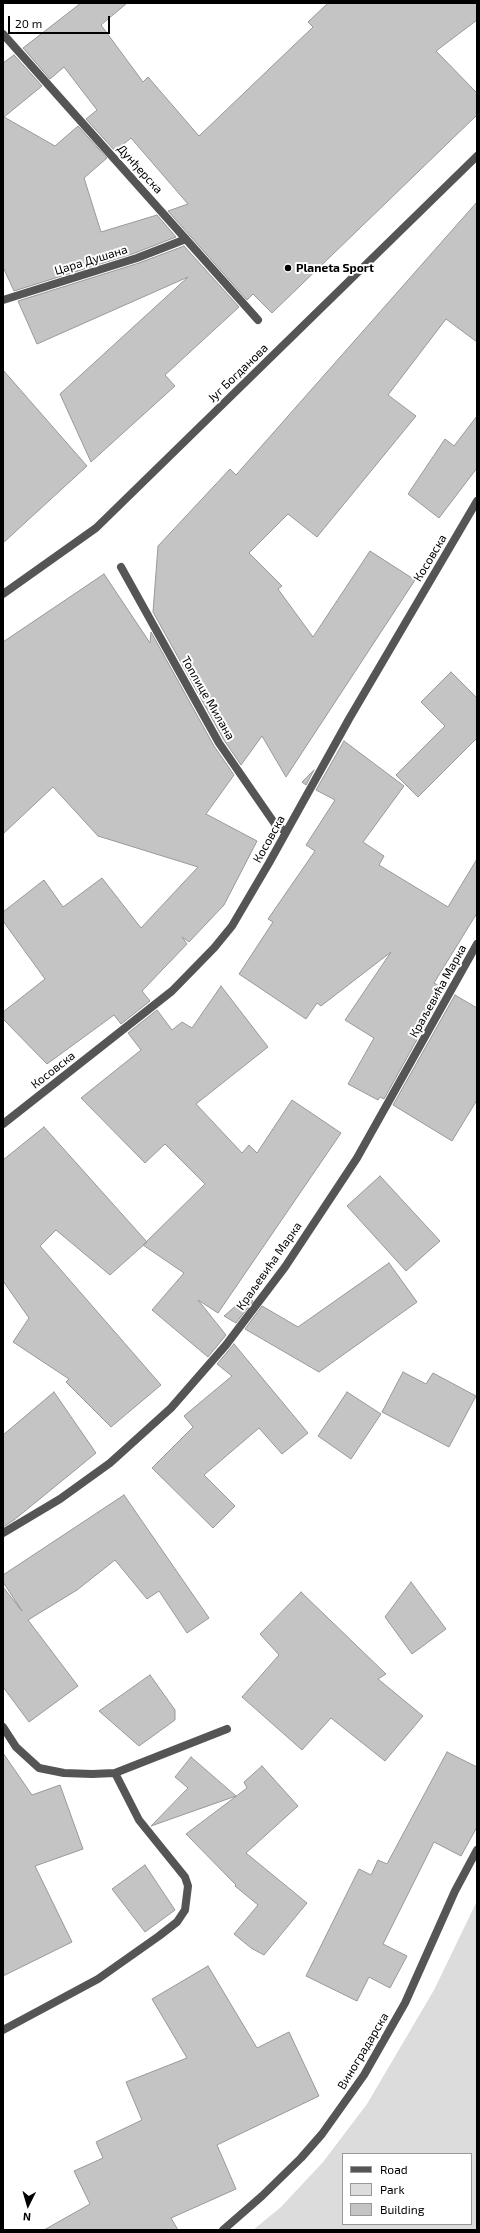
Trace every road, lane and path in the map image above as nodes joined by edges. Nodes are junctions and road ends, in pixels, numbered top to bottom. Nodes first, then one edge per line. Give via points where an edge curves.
1 (3, 34) edge
2 (477, 156) edge
3 (186, 239) junction
4 (3, 300) edge
5 (258, 320) dead end
6 (477, 501) edge
7 (121, 567) dead end
8 (3, 594) edge
9 (286, 832) junction
10 (477, 944) edge
11 (3, 1124) edge
12 (3, 1533) edge
13 (3, 1727) edge
14 (227, 1729) dead end
15 (115, 1773) junction
16 (477, 1850) edge
17 (3, 2030) edge
18 (223, 2230) edge

1 - 3 street, Дунђерска
2 - 8 street, Југ Богданова via 96,528
3 - 4 street, Цара Душана via 137,258
3 - 5 street, Дунђерска
6 - 9 street, Косовска
7 - 9 street, Топлице Милана via 219,743 275,824
9 - 11 street, Косовска via 232,926 197,966 172,991
10 - 12 street, Краљевића Марка via 357,1158 285,1267 226,1345 171,1408 110,1463 60,1499
13 - 15 street via 16,1747 39,1768 64,1773
14 - 15 street
15 - 17 street via 139,1820 185,1876 188,1886 185,1910 176,1922 159,1936 98,1979
16 - 18 street, Виноградарска via 452,1898 405,2003 364,2075 327,2128 302,2158

